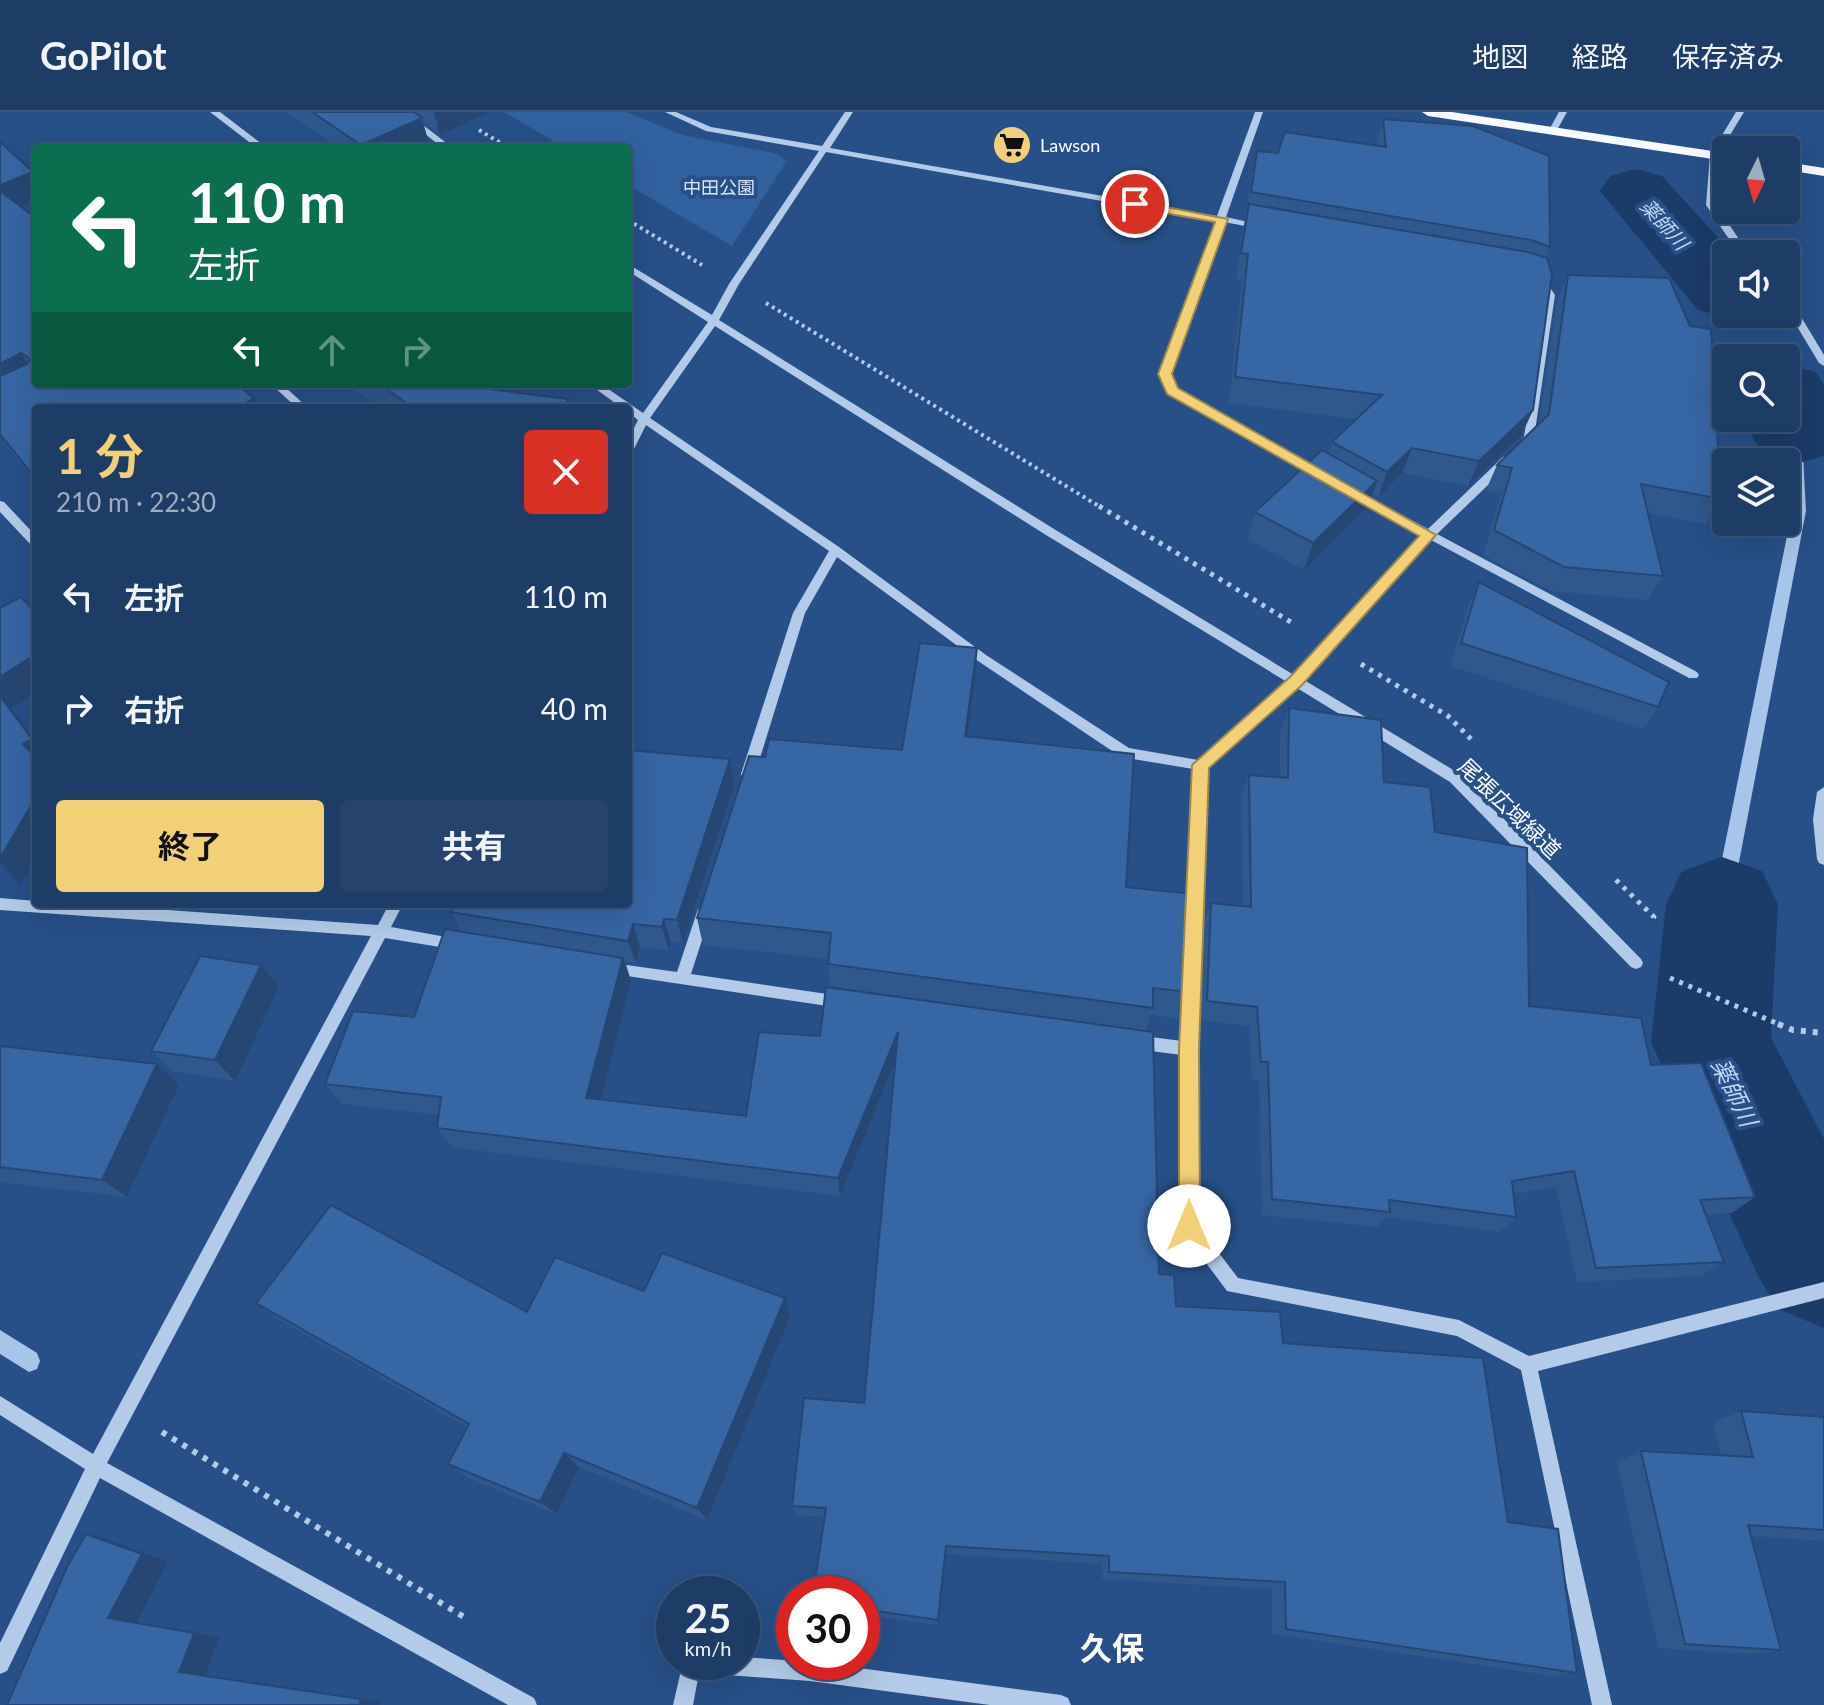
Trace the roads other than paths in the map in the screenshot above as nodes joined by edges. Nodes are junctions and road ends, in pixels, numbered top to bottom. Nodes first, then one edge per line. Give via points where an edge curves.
1 (214, 112) edge
2 (401, 112) edge
3 (669, 112) edge
4 (849, 112) edge
5 (1259, 112) edge
6 (1428, 112) edge
7 (1563, 112) edge
8 (1740, 112) edge
9 (1553, 130) junction
10 (1729, 136) edge
11 (258, 144) edge
12 (444, 144) edge
13 (825, 151) junction
14 (1712, 155) edge
15 (1800, 168) edge
16 (1824, 172) edge
17 (1222, 219) junction
18 (1269, 228) edge
19 (632, 270) edge
20 (1533, 276) edge
21 (713, 322) junction
22 (1800, 323) edge
23 (1824, 363) edge
24 (280, 388) edge
25 (600, 388) edge
26 (298, 404) edge
27 (623, 404) edge
28 (632, 411) edge
29 (644, 419) junction
30 (632, 443) edge
31 (1332, 482) edge
32 (1346, 489) edge
33 (0, 505) edge
34 (1429, 535) junction
35 (32, 539) edge
36 (835, 550) junction
37 (1693, 675) dead end
38 (1296, 681) junction
39 (1200, 765) junction
40 (743, 789) edge
41 (1824, 792) edge
42 (1824, 859) edge
43 (710, 892) edge
44 (0, 904) edge
45 (32, 906) edge
46 (57, 908) edge
47 (394, 908) edge
48 (382, 931) junction
49 (472, 946) edge
50 (1636, 963) dead end
51 (592, 965) edge
52 (682, 980) junction
53 (857, 1004) edge
54 (1126, 1041) edge
55 (1189, 1049) junction
56 (1824, 1290) edge
57 (1528, 1365) junction
58 (0, 1405) edge
59 (96, 1466) junction
60 (0, 1664) edge
61 (527, 1705) edge
62 (683, 1705) edge
63 (1061, 1705) edge
64 (1602, 1705) edge

1 - 11 street
2 - 12 street
3 - 13 street via 709,129
4 - 13 street
5 - 17 street
6 - 9 main road
7 - 9 street
8 - 10 street
9 - 14 main road
13 - 17 street
13 - 21 street
15 - 16 main road
17 - 18 street
17 - 31 street via 1166,382 1180,397
19 - 21 street, 尾張広域緑道
20 - 34 street via 1542,280 1550,295 1529,438
21 - 29 street
21 - 38 street, 尾張広域緑道
22 - 23 street
24 - 26 street
25 - 27 street
28 - 29 street
29 - 30 street
29 - 36 street
32 - 34 street
33 - 35 street
34 - 37 street
34 - 38 street
36 - 39 street via 982,658 1126,753
36 - 40 street via 799,613
38 - 39 street
38 - 50 street, 尾張広域緑道 via 1455,778
39 - 55 street
41 - 42 street
43 - 52 street
44 - 45 street
46 - 48 street
47 - 48 street
48 - 49 street
48 - 59 street
51 - 52 street
52 - 53 street
54 - 55 street
55 - 57 street via 1189,1226 1233,1285 1459,1328
56 - 57 street
57 - 64 street
58 - 59 street
59 - 60 street
59 - 61 street
62 - 63 street via 692,1663 810,1671

